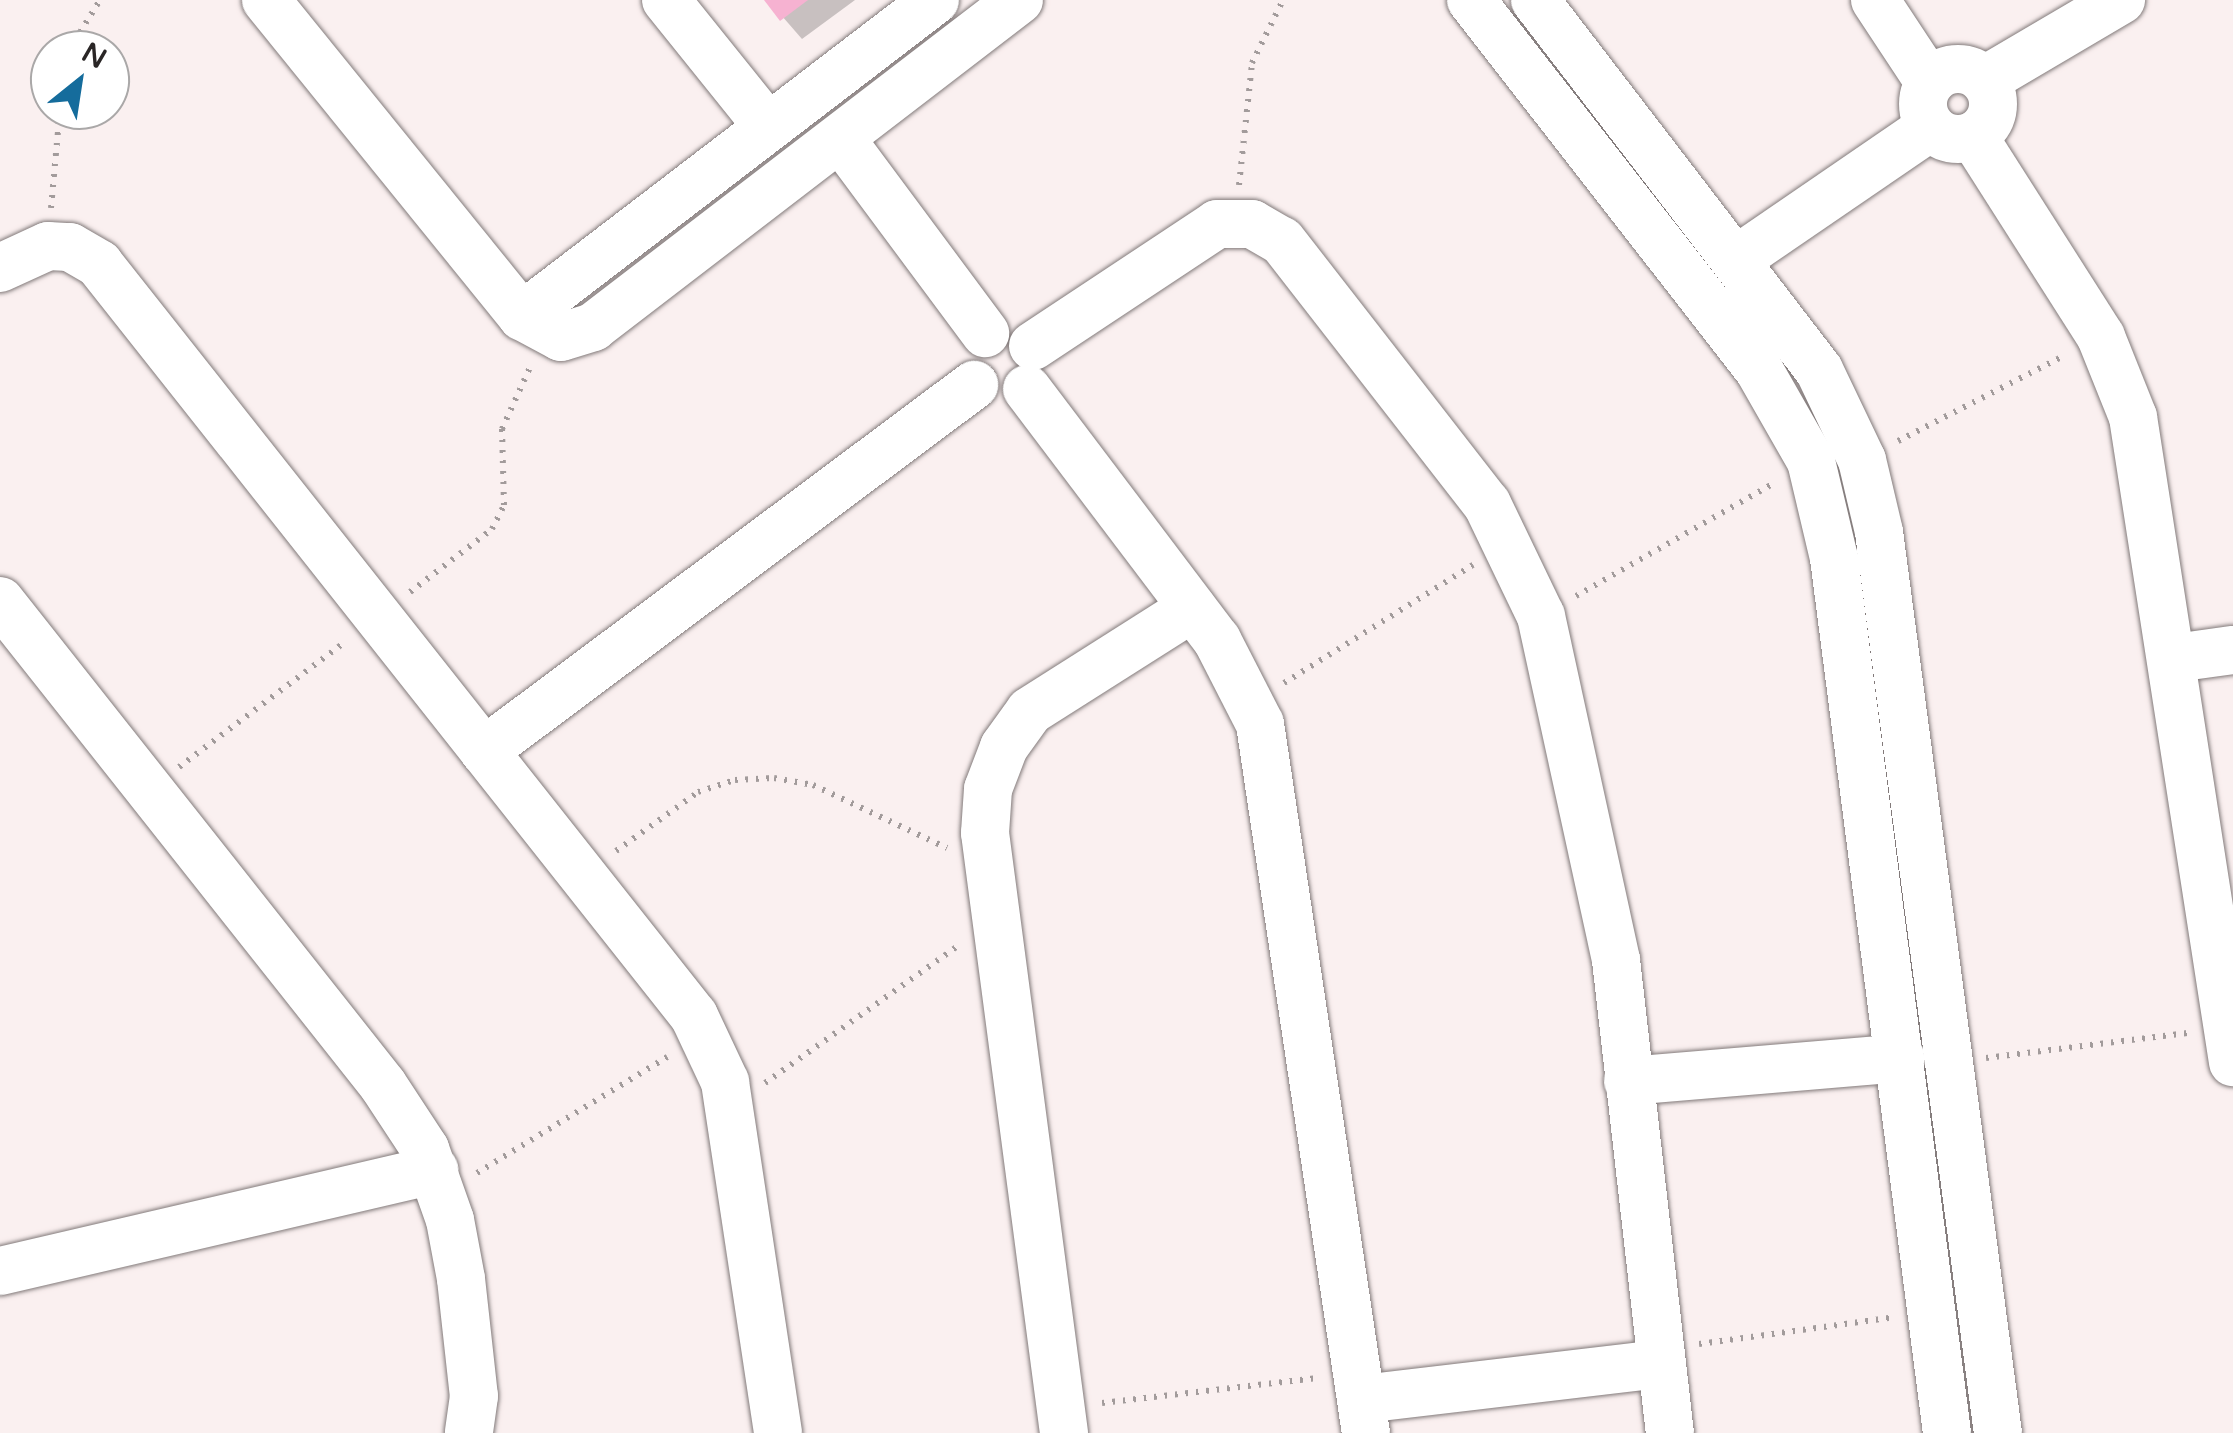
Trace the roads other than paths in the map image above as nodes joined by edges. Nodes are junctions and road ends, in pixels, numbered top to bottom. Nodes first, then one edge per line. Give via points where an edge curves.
1 (266, 0) edge
2 (666, 0) edge
3 (934, 0) edge
4 (1019, 0) edge
5 (1471, 0) edge
6 (1535, 0) edge
7 (1875, 0) edge
8 (2121, 0) edge
9 (1944, 115) junction
10 (768, 128) junction
11 (841, 138) junction
12 (1736, 260) junction
13 (0, 268) edge
14 (522, 316) junction
15 (985, 333) junction
16 (1030, 368) junction
17 (974, 384) junction
18 (0, 601) edge
19 (1192, 608) junction
20 (2233, 650) edge
21 (2175, 658) junction
22 (484, 751) junction
23 (1908, 754) junction
24 (1860, 758) junction
25 (2230, 1045) edge
26 (1901, 1058) junction
27 (1628, 1081) junction
28 (438, 1182) junction
29 (0, 1272) edge
30 (1659, 1357) junction
31 (1362, 1402) edge
32 (1063, 1420) edge
33 (1997, 1425) edge
34 (1947, 1429) edge
35 (468, 1433) edge
36 (778, 1433) edge
37 (1670, 1433) edge

1 - 14 street
2 - 10 street
3 - 10 street
4 - 11 street
5 - 24 street via 1759,370 1812,461 1826,512
6 - 12 street
7 - 9 street
8 - 9 street via 1985,80 1994,104
9 - 12 street
9 - 21 street via 2101,337 2133,417
10 - 14 street
11 - 14 street via 593,328 561,337
11 - 15 street
12 - 23 street via 1819,370 1862,460 1879,532
13 - 22 street via 48,246 70,247 99,264
15 - 16 street via 1012,330
15 - 17 street via 968,356
16 - 17 street via 1000,399
16 - 19 street
16 - 27 street via 1203,232 1234,220 1282,241 1487,504 1541,616 1616,960
17 - 22 street
18 - 28 street via 383,1085
19 - 31 street via 1250,704 1264,754
19 - 32 street via 1030,711 1004,747 988,789 996,919
20 - 21 street
21 - 25 street
22 - 36 street via 705,1034 728,1109
23 - 24 street
23 - 33 street
24 - 26 street
26 - 27 street
26 - 34 street
27 - 30 street
28 - 29 street
28 - 35 street via 468,1338 474,1396
30 - 31 street
30 - 37 street
33 - 34 street

